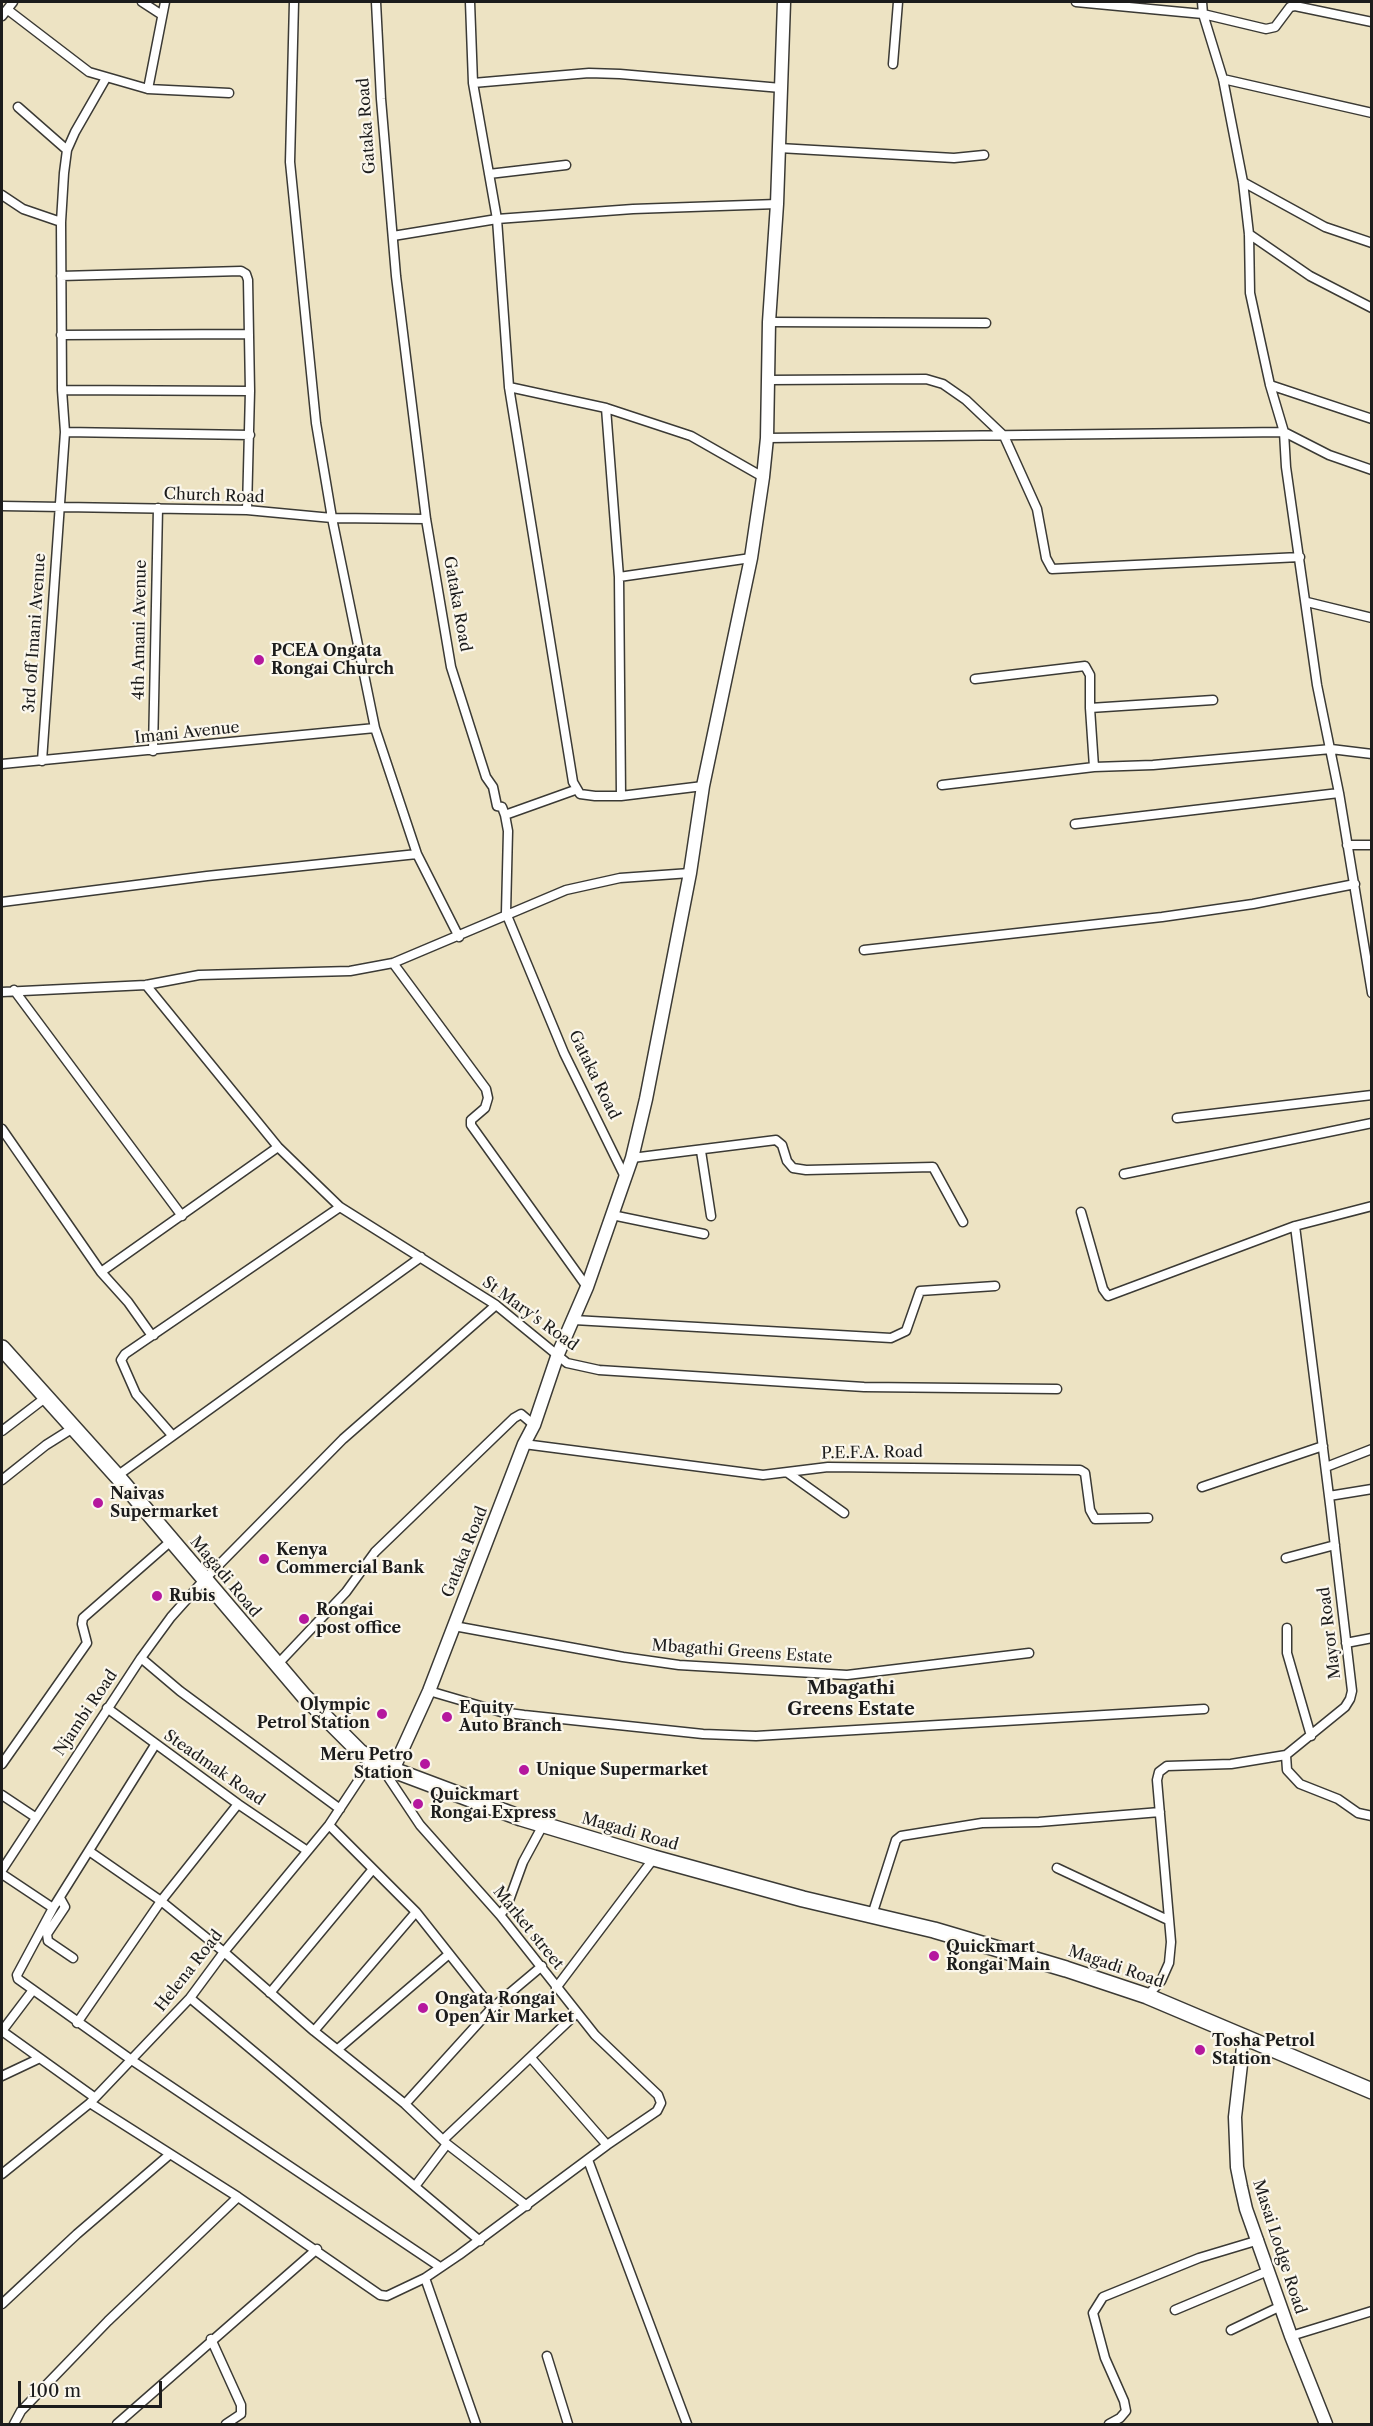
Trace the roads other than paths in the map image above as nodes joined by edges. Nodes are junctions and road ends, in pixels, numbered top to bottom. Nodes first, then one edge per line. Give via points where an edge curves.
1 (13, 2) edge
2 (142, 2) edge
3 (165, 2) edge
4 (294, 2) edge
5 (376, 2) edge
6 (471, 2) edge
7 (784, 2) edge
8 (898, 2) edge
9 (1076, 2) edge
10 (1202, 2) edge
11 (5, 13) edge
12 (1203, 14) junction
13 (162, 15) junction
14 (1371, 22) edge
15 (893, 64) dead end
16 (106, 78) junction
17 (1223, 79) junction
18 (473, 83) junction
19 (782, 88) junction
20 (148, 89) junction
21 (229, 93) dead end
22 (18, 107) dead end
23 (1371, 113) edge
24 (778, 148) junction
25 (67, 150) junction
26 (984, 155) dead end
27 (566, 165) dead end
28 (489, 174) junction
29 (1243, 182) junction
30 (2, 195) edge
31 (777, 204) junction
32 (497, 219) junction
33 (61, 222) junction
34 (1249, 234) junction
35 (393, 236) junction
36 (1371, 243) edge
37 (61, 276) junction
38 (1371, 308) edge
39 (769, 322) junction
40 (986, 322) dead end
41 (249, 334) junction
42 (61, 335) junction
43 (769, 380) junction
44 (1270, 385) junction
45 (509, 387) junction
46 (62, 390) junction
47 (250, 391) junction
48 (606, 408) junction
49 (1371, 419) edge
50 (65, 432) junction
51 (1284, 432) junction
52 (250, 435) junction
53 (1004, 436) junction
54 (767, 438) junction
55 (1371, 470) edge
56 (764, 477) junction
57 (2, 506) edge
58 (58, 506) junction
59 (158, 508) junction
60 (247, 510) junction
61 (332, 518) junction
62 (426, 519) junction
63 (1300, 557) junction
64 (751, 558) junction
65 (619, 577) junction
66 (1307, 602) junction
67 (1371, 618) edge
68 (975, 679) dead end
69 (1213, 700) dead end
70 (1090, 708) junction
71 (375, 728) junction
72 (1331, 749) junction
73 (153, 751) junction
74 (1371, 754) edge
75 (42, 761) junction
76 (2, 764) edge
77 (1094, 767) junction
78 (942, 784) dead end
79 (703, 786) junction
80 (575, 790) junction
81 (1339, 793) junction
82 (621, 796) junction
83 (505, 815) junction
84 (1076, 824) dead end
85 (1347, 845) junction
86 (1371, 845) edge
87 (417, 854) junction
88 (690, 873) junction
89 (1355, 884) junction
90 (2, 902) edge
91 (506, 913) junction
92 (459, 937) junction
93 (864, 950) dead end
94 (393, 963) junction
95 (1370, 976) edge
96 (146, 985) junction
97 (14, 990) junction
98 (2, 992) edge
99 (1371, 993) edge
100 (1371, 1095) edge
101 (1177, 1118) dead end
102 (1371, 1123) edge
103 (2, 1129) edge
104 (278, 1147) junction
105 (701, 1151) junction
106 (632, 1158) junction
107 (1124, 1174) dead end
108 (625, 1177) junction
109 (1371, 1206) edge
110 (339, 1207) junction
111 (1081, 1212) dead end
112 (612, 1215) junction
113 (182, 1216) junction
114 (711, 1216) dead end
115 (963, 1222) dead end
116 (1294, 1226) junction
117 (704, 1234) dead end
118 (421, 1257) junction
119 (101, 1272) junction
120 (995, 1286) dead end
121 (587, 1287) junction
122 (496, 1305) junction
123 (574, 1320) junction
124 (154, 1335) junction
125 (2, 1348) edge
126 (558, 1354) junction
127 (1057, 1389) dead end
128 (45, 1398) junction
129 (534, 1425) junction
130 (73, 1428) junction
131 (2, 1431) edge
132 (172, 1435) junction
133 (524, 1444) junction
134 (1323, 1446) junction
135 (1371, 1449) edge
136 (1326, 1467) junction
137 (788, 1473) junction
138 (117, 1476) junction
139 (2, 1480) edge
140 (1202, 1487) dead end
141 (1371, 1489) edge
142 (1329, 1496) junction
143 (843, 1513) dead end
144 (1148, 1518) dead end
145 (171, 1540) junction
146 (1335, 1545) junction
147 (1286, 1558) dead end
148 (204, 1580) junction
149 (454, 1626) junction
150 (1287, 1628) dead end
151 (1371, 1638) edge
152 (1346, 1643) junction
153 (1029, 1653) dead end
154 (141, 1658) junction
155 (276, 1665) junction
156 (429, 1691) junction
157 (107, 1708) junction
158 (1204, 1708) dead end
159 (1311, 1736) junction
160 (155, 1745) junction
161 (1286, 1755) junction
162 (2, 1764) edge
163 (382, 1765) junction
164 (2, 1795) edge
165 (238, 1804) junction
166 (340, 1809) junction
167 (1160, 1812) junction
168 (1371, 1816) edge
169 (35, 1817) junction
170 (329, 1825) junction
171 (543, 1825) junction
172 (306, 1850) junction
173 (89, 1851) junction
174 (654, 1858) junction
175 (1057, 1868) dead end
176 (373, 1869) junction
177 (2, 1872) edge
178 (60, 1898) junction
179 (161, 1901) junction
180 (53, 1908) junction
181 (416, 1912) junction
182 (500, 1915) junction
183 (873, 1915) junction
184 (1168, 1920) junction
185 (224, 1952) junction
186 (449, 1954) junction
187 (73, 1958) dead end
188 (542, 1966) junction
189 (556, 1988) junction
190 (33, 1990) junction
191 (270, 1993) junction
192 (1147, 1996) junction
193 (190, 1998) junction
194 (492, 2008) junction
195 (577, 2013) junction
196 (77, 2023) junction
197 (2, 2031) edge
198 (314, 2031) junction
199 (1244, 2038) junction
200 (338, 2049) junction
201 (531, 2058) junction
202 (38, 2059) junction
203 (133, 2061) junction
204 (2, 2076) edge
205 (1371, 2091) edge
206 (92, 2100) junction
207 (405, 2104) junction
208 (445, 2142) junction
209 (607, 2145) junction
210 (169, 2155) junction
211 (588, 2160) junction
212 (6, 2168) edge
213 (2, 2174) edge
214 (416, 2185) junction
215 (238, 2197) junction
216 (527, 2206) junction
217 (1259, 2240) junction
218 (480, 2241) junction
219 (317, 2249) junction
220 (440, 2267) junction
221 (1268, 2271) junction
222 (425, 2278) junction
223 (2, 2304) edge
224 (1281, 2306) junction
225 (1176, 2310) dead end
226 (1371, 2311) edge
227 (1231, 2330) dead end
228 (1291, 2336) junction
229 (211, 2339) junction
230 (547, 2356) dead end
231 (14, 2424) edge
232 (117, 2424) edge
233 (226, 2424) edge
234 (476, 2424) edge
235 (568, 2424) edge
236 (687, 2424) edge
237 (1109, 2424) edge
238 (1326, 2424) edge

1 - 11 street
2 - 13 street
3 - 13 street
4 - 61 street via 290,162 316,423
5 - 35 street, Gataka Road
6 - 18 street
7 - 19 street, Gataka Road
8 - 15 street
9 - 12 street
10 - 12 street
11 - 16 street via 89,72
12 - 14 street via 1266,29 1275,27 1286,11 1296,6
12 - 17 street
13 - 20 street
16 - 20 street
16 - 25 street
17 - 23 street
17 - 29 street
18 - 19 street via 589,73
18 - 28 street
19 - 24 street, Gataka Road
20 - 21 street
22 - 25 street
24 - 26 street via 954,158
24 - 31 street, Gataka Road
25 - 33 street, 3rd off Imani Avenue
27 - 28 street
28 - 32 street
29 - 34 street
29 - 36 street via 1325,227
30 - 33 street via 23,209
31 - 32 street
31 - 39 street, Gataka Road
32 - 35 street
32 - 45 street
33 - 37 street, 3rd off Imani Avenue
34 - 38 street via 1310,276
34 - 44 street via 1250,293
35 - 62 street, Gataka Road
37 - 41 street via 241,271 249,280
37 - 42 street, 3rd off Imani Avenue
39 - 40 street
39 - 43 street, Gataka Road
41 - 42 street
41 - 47 street
42 - 46 street, 3rd off Imani Avenue
43 - 53 street via 926,379 943,384 966,400
43 - 54 street, Gataka Road
44 - 49 street
44 - 51 street
45 - 48 street
45 - 80 street
46 - 47 street
46 - 50 street, 3rd off Imani Avenue
47 - 52 street
48 - 56 street via 691,436
48 - 65 street
50 - 52 street
50 - 58 street, 3rd off Imani Avenue
51 - 53 street
51 - 55 street via 1329,455
51 - 63 street
52 - 60 street
53 - 54 street
53 - 63 street via 1034,501 1047,565 1052,569
54 - 56 street, Gataka Road
56 - 64 street, Gataka Road
57 - 58 street, Church Road
58 - 59 street, Church Road
58 - 75 street, 3rd off Imani Avenue
59 - 60 street, Church Road
59 - 73 street, 4th Amani Avenue
60 - 61 street, Church Road
61 - 62 street, Church Road
61 - 71 street
62 - 83 street, Gataka Road via 451,667 486,777 497,806 502,807
63 - 66 street
64 - 65 street
64 - 79 street, Gataka Road
65 - 82 street
66 - 67 street
66 - 72 street via 1317,685
68 - 70 street via 1085,666 1090,675
69 - 70 street
70 - 77 street
71 - 73 street, Imani Avenue
71 - 87 street
72 - 74 street
72 - 77 street
72 - 81 street
73 - 75 street, Imani Avenue
75 - 76 street, Imani Avenue
77 - 78 street
79 - 82 street
79 - 88 street, Gataka Road
80 - 82 street via 580,794
80 - 83 street
81 - 84 street
81 - 85 street
83 - 91 street, Gataka Road
85 - 86 street
85 - 89 street
87 - 90 street
87 - 92 street
88 - 91 street via 620,878 567,890
88 - 106 street, Gataka Road
89 - 93 street via 1162,917
89 - 95 street
91 - 92 street
91 - 108 street, Gataka Road via 564,1053
92 - 94 street
94 - 96 street via 351,971 200,975
94 - 121 street via 486,1089 485,1108 471,1120 471,1125
95 - 99 street
96 - 97 street
96 - 104 street, St Mary's Road
97 - 98 street
97 - 113 street
100 - 101 street
102 - 107 street
103 - 119 street
104 - 110 street, St Mary's Road
104 - 113 street
105 - 106 street
105 - 114 street
105 - 115 street via 776,1140 793,1168 933,1167
106 - 108 street, Gataka Road
108 - 112 street, Gataka Road
109 - 116 street
110 - 118 street, St Mary's Road
110 - 124 street
111 - 116 street via 1108,1296
112 - 117 street
112 - 121 street, Gataka Road
113 - 119 street
116 - 134 street, Mayor Road
118 - 122 street, St Mary's Road
118 - 132 street
119 - 124 street
120 - 123 street via 920,1291 906,1331 891,1338
121 - 123 street, Gataka Road
122 - 126 street, St Mary's Road
122 - 148 street, Njambi Road via 343,1439
123 - 126 street, Gataka Road
124 - 132 street via 121,1360 136,1394
125 - 128 highway, Magadi Road
126 - 127 street, St Mary's Road via 567,1363 599,1370 864,1387
126 - 129 street, Gataka Road
128 - 130 highway, Magadi Road
128 - 131 street
129 - 133 street, Gataka Road
129 - 155 street via 520,1414 514,1418 375,1552 346,1592
130 - 138 highway, Magadi Road
130 - 139 street
132 - 138 street
133 - 137 street, P.E.F.A. Road via 764,1475
133 - 149 street, Gataka Road
134 - 136 street, Mayor Road
134 - 140 street
135 - 136 street
136 - 142 street, Mayor Road
137 - 143 street
137 - 144 street, P.E.F.A. Road via 828,1467 1080,1470 1085,1473 1095,1519
138 - 145 highway, Magadi Road
141 - 142 street
142 - 146 street, Mayor Road
145 - 148 highway, Magadi Road
145 - 162 street via 83,1618 87,1643
146 - 147 street
146 - 152 street, Mayor Road
148 - 154 street, Njambi Road
148 - 155 highway, Magadi Road
149 - 153 street, Mbagathi Greens Estate via 679,1665 847,1675
149 - 156 street, Gataka Road
150 - 159 street via 1287,1653
151 - 152 street
152 - 159 street, Mayor Road via 1350,1699 1346,1707
154 - 157 street, Njambi Road
154 - 166 street via 180,1692
155 - 163 highway, Magadi Road via 341,1735
156 - 158 street via 501,1712 756,1736
156 - 163 street, Gataka Road
157 - 160 street, Steadmak Road
157 - 169 street, Njambi Road
159 - 161 street, Mayor Road
160 - 165 street, Steadmak Road
160 - 173 street
161 - 167 street, Mayor Road via 1231,1764 1167,1766 1159,1772 1157,1780
161 - 168 street via 1287,1770 1300,1784
163 - 166 street, Helena Road
163 - 171 highway, Magadi Road
163 - 182 street, Market street via 420,1825
164 - 169 street
165 - 172 street, Steadmak Road
165 - 179 street
166 - 170 street, Helena Road
167 - 183 street via 982,1823 901,1836 896,1840
167 - 184 street, Mayor Road
169 - 177 street, Njambi Road
170 - 172 street, Helena Road
170 - 176 street
171 - 174 highway, Magadi Road
171 - 182 street
172 - 185 street, Helena Road
173 - 178 street
173 - 179 street
174 - 183 highway, Magadi Road
174 - 189 street
175 - 184 street
176 - 181 street
176 - 191 street
177 - 180 street
178 - 180 street
178 - 187 street via 64,1907 47,1937
179 - 185 street
179 - 196 street
180 - 190 street via 17,1976
181 - 186 street
181 - 198 street
182 - 188 street, Market street
183 - 192 highway, Magadi Road via 1004,1950
184 - 192 street, Mayor Road via 1169,1963 1161,1981
185 - 191 street
185 - 193 street, Helena Road
186 - 194 street
186 - 200 street
188 - 189 street, Market street
188 - 194 street
189 - 195 street, Market street
190 - 196 street
190 - 197 street
191 - 198 street
192 - 199 highway, Magadi Road
193 - 203 street, Helena Road
193 - 214 street
194 - 207 street
195 - 201 street
195 - 209 street, Market street via 650,2086 661,2103 657,2111
196 - 203 street
197 - 202 street
198 - 200 street
199 - 205 highway, Magadi Road
199 - 217 street, Masai Lodge Road via 1235,2117 1237,2167 1246,2209
200 - 207 street
201 - 208 street
201 - 209 street
202 - 204 street
202 - 206 street
203 - 206 street, Helena Road
203 - 220 street
206 - 210 street
206 - 212 street, Helena Road
207 - 208 street
208 - 214 street
208 - 216 street
209 - 211 street
210 - 215 street
210 - 223 street
211 - 216 street
211 - 236 street
212 - 213 street, Helena Road
214 - 218 street
215 - 219 street
215 - 231 street via 108,2321 21,2411
216 - 218 street
217 - 221 street, Masai Lodge Road
217 - 237 street via 1199,2258 1103,2297 1093,2313 1126,2411
218 - 220 street
219 - 222 street via 380,2295 396,2294
219 - 229 street
220 - 222 street
221 - 224 street, Masai Lodge Road
221 - 225 street
222 - 234 street
224 - 227 street
224 - 228 street, Masai Lodge Road
226 - 228 street
228 - 238 street, Masai Lodge Road
229 - 232 street
229 - 233 street via 241,2405 241,2414
230 - 235 street

